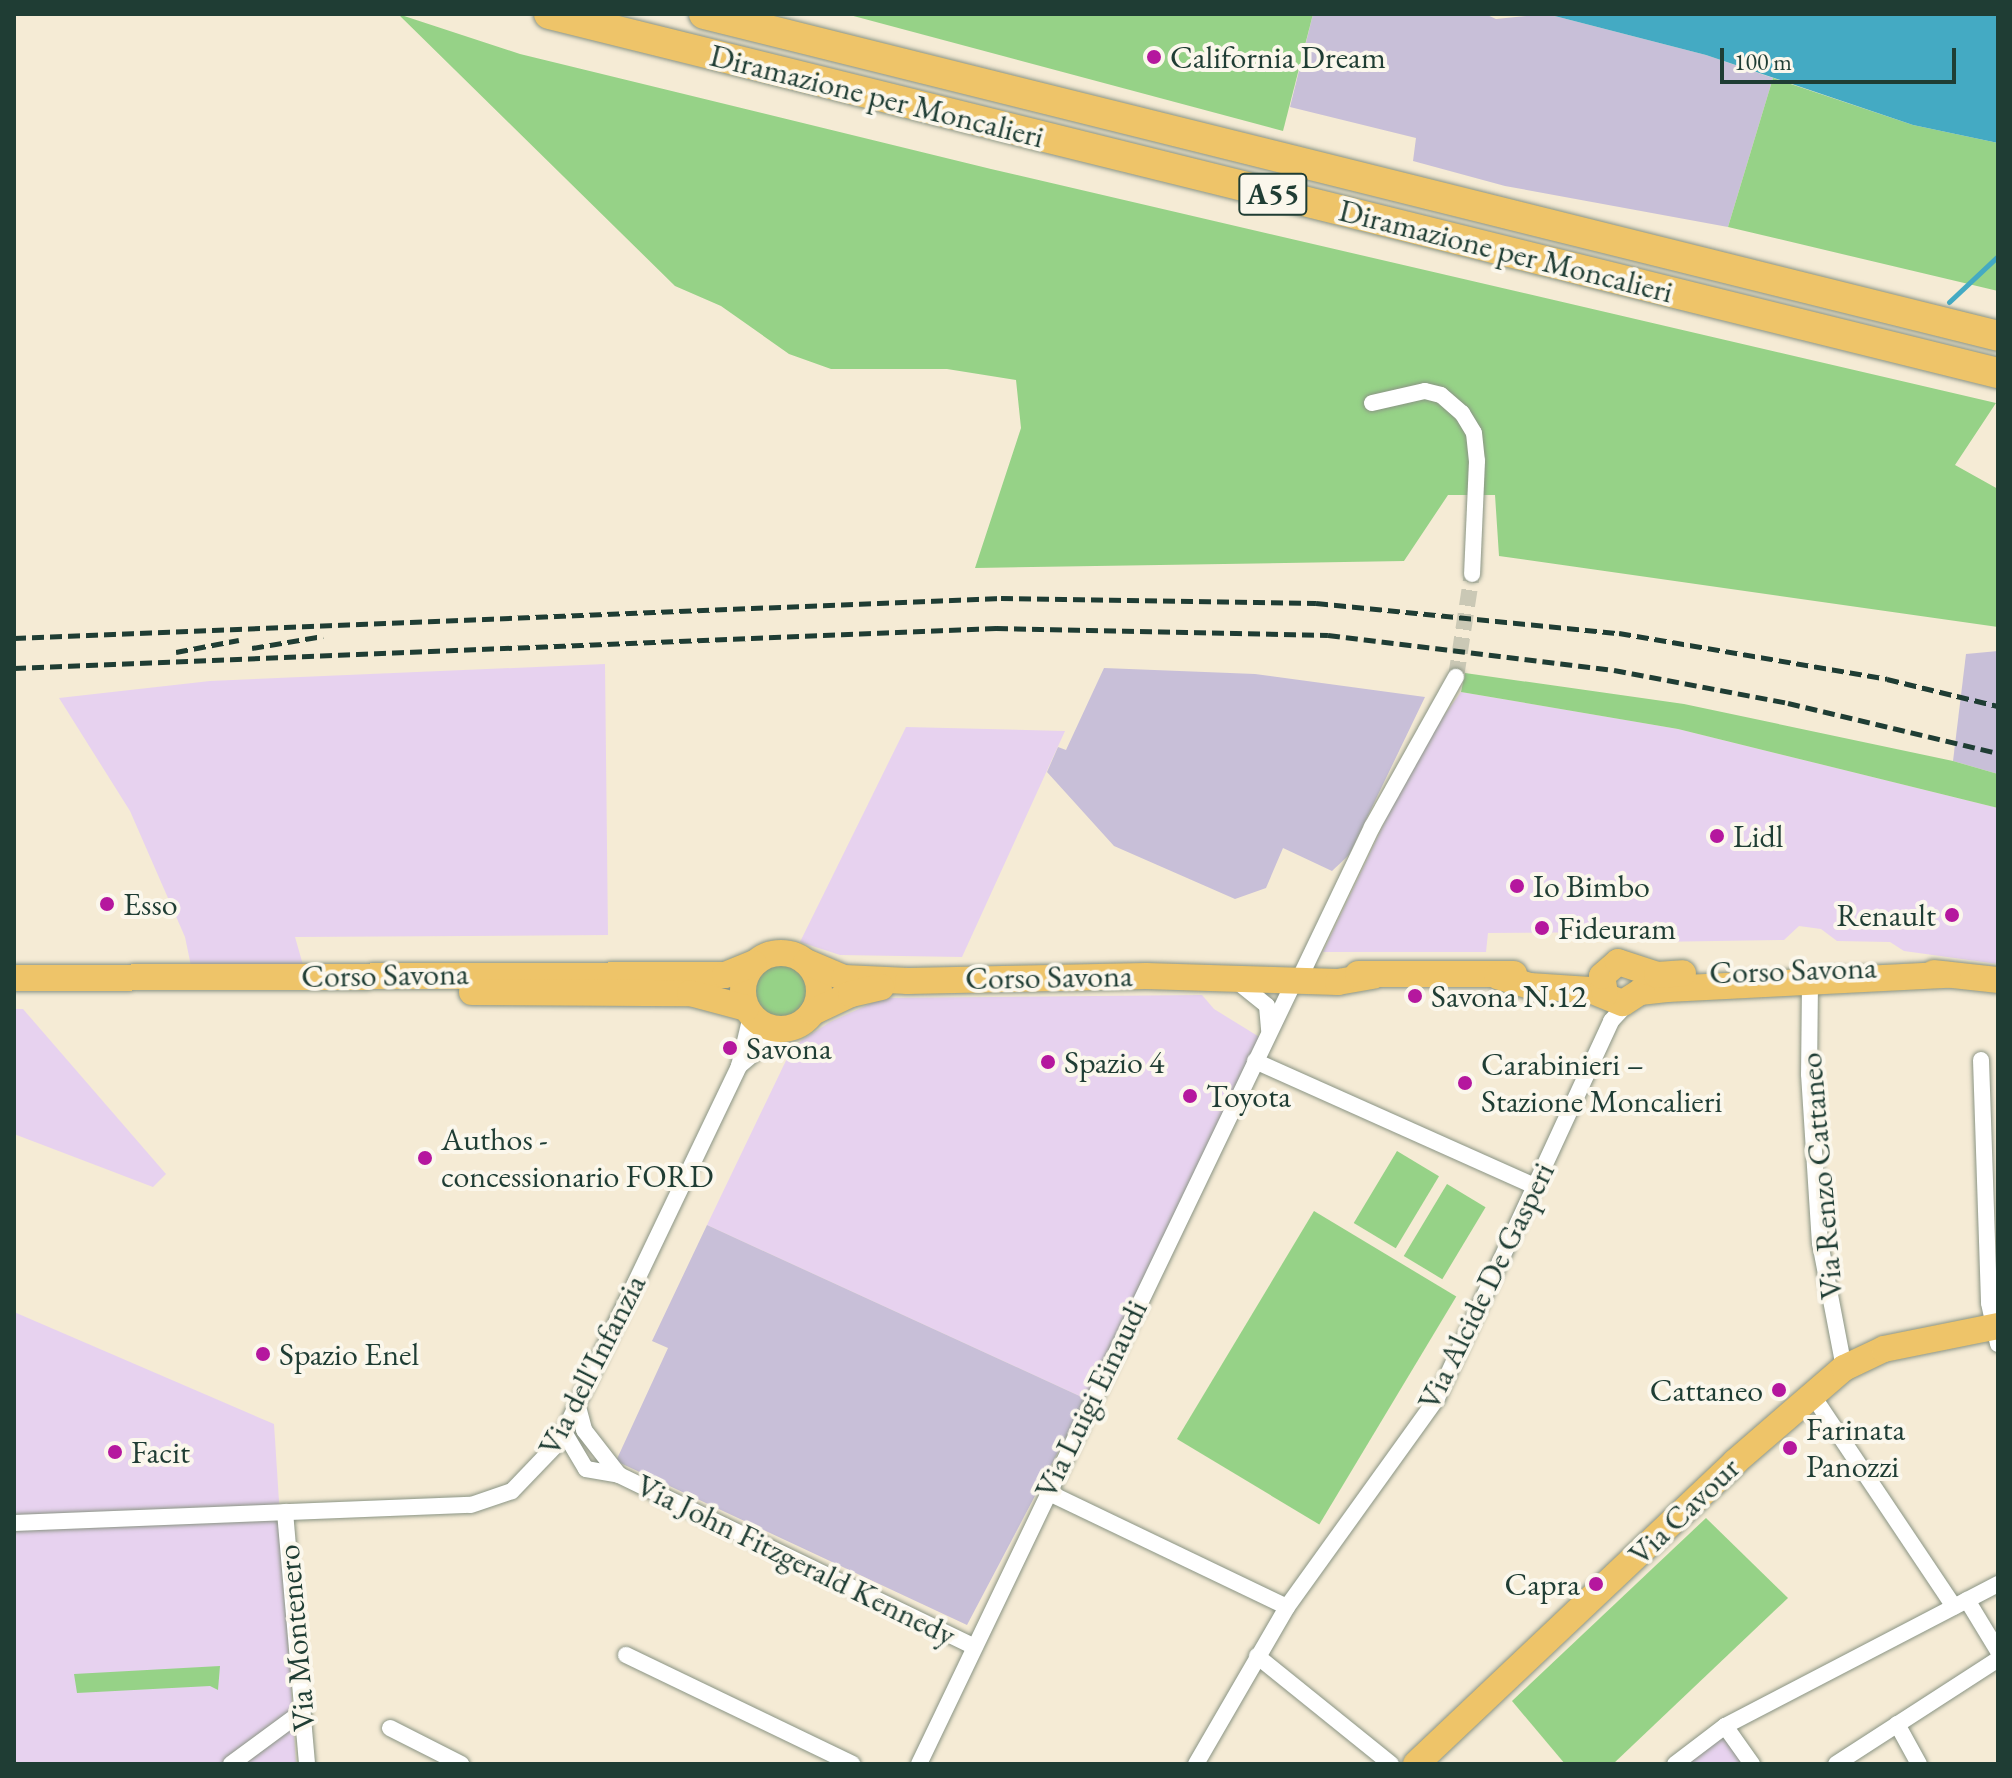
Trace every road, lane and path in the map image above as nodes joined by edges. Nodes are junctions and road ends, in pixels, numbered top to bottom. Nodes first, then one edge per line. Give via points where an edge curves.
1 (549, 14) edge
2 (704, 14) edge
3 (1998, 336) edge
4 (1998, 373) edge
5 (1372, 403) dead end
6 (1472, 574) tunnel mouth
7 (1456, 677) tunnel mouth
8 (806, 962) junction
9 (754, 963) junction
10 (1948, 975) junction
11 (1191, 976) junction
12 (1298, 976) junction
13 (14, 978) edge
14 (1998, 980) edge
15 (908, 981) junction
16 (1235, 982) junction
17 (1810, 982) junction
18 (1619, 993) junction
19 (14, 994) edge
20 (749, 1012) junction
21 (813, 1012) junction
22 (783, 1029) junction
23 (1268, 1035) junction
24 (1981, 1060) dead end
25 (1255, 1061) junction
26 (739, 1066) junction
27 (1535, 1186) junction
28 (1996, 1333) edge
29 (1844, 1368) junction
30 (1811, 1393) junction
31 (577, 1403) junction
32 (564, 1432) junction
33 (619, 1475) junction
34 (1047, 1492) junction
35 (285, 1512) junction
36 (14, 1523) edge
37 (1998, 1584) edge
38 (1961, 1604) junction
39 (1287, 1607) junction
40 (973, 1646) junction
41 (1998, 1651) edge
42 (626, 1655) dead end
43 (1257, 1656) junction
44 (1998, 1659) edge
45 (303, 1711) junction
46 (1897, 1724) junction
47 (1725, 1726) junction
48 (390, 1728) dead end
49 (231, 1764) edge
50 (307, 1764) edge
51 (461, 1764) edge
52 (852, 1764) edge
53 (919, 1764) edge
54 (1196, 1764) edge
55 (1391, 1764) edge
56 (1416, 1764) edge
57 (1675, 1764) edge
58 (1752, 1764) edge
59 (1836, 1764) edge
60 (1919, 1764) edge

1 - 4 highway, Diramazione per Moncalieri / A55
2 - 3 highway, Diramazione per Moncalieri / A55
5 - 6 street via 1425,391 1441,395 1462,413 1474,433
7 - 12 street, Via Luigi Einaudi via 1372,827
8 - 9 main road via 774,953
8 - 15 main road, Corso Savona via 844,978
8 - 21 main road via 819,986
9 - 13 main road, Corso Savona via 725,975
9 - 20 main road via 744,979
10 - 14 main road, Corso Savona
10 - 17 main road, Corso Savona
10 - 18 main road, Corso Savona via 1894,967 1667,975
11 - 12 main road, Corso Savona
11 - 15 main road, Corso Savona
11 - 16 main road, Corso Savona
12 - 16 main road, Corso Savona
12 - 18 main road, Corso Savona via 1497,976 1530,986
12 - 23 street, Via Luigi Einaudi
15 - 21 main road, Corso Savona via 851,994
16 - 23 street via 1250,988 1267,1006
17 - 18 main road, Corso Savona
17 - 29 street, Via Renzo Cattaneo via 1809,1074 1820,1243
18 - 27 street, Via Alcide De Gasperi
19 - 20 main road, Corso Savona via 690,993
20 - 22 main road
20 - 26 street, Via dell'Infanzia
21 - 22 main road
22 - 26 street, Via dell'Infanzia
23 - 25 street, Via Luigi Einaudi
24 - 28 street, Via Cavour
25 - 27 street
25 - 34 street, Via Luigi Einaudi
26 - 31 street, Via dell'Infanzia
27 - 39 street, Via Alcide De Gasperi via 1437,1398
28 - 29 main road, Via Cavour via 1884,1349
29 - 30 main road, Via Cavour
30 - 38 street
30 - 56 main road, Via Cavour
31 - 32 street, Via dell'Infanzia
31 - 33 street, Via John Fitzgerald Kennedy via 584,1430
32 - 33 street, Via John Fitzgerald Kennedy via 586,1469
32 - 35 street, Via dell'Infanzia via 529,1479 492,1499 471,1505
33 - 40 street, Via John Fitzgerald Kennedy
34 - 39 street
34 - 40 street, Via Luigi Einaudi
35 - 36 street, Via dell'Infanzia
35 - 45 street, Via Montenero
37 - 38 street
38 - 41 street
38 - 47 street
39 - 43 street, Via Alcide De Gasperi
40 - 53 street, Via Luigi Einaudi
42 - 52 street
43 - 54 street, Via Alcide De Gasperi
43 - 55 street
44 - 46 street
45 - 49 street
45 - 50 street, Via Montenero
46 - 59 street
46 - 60 street
47 - 57 street
47 - 58 street
48 - 51 street

